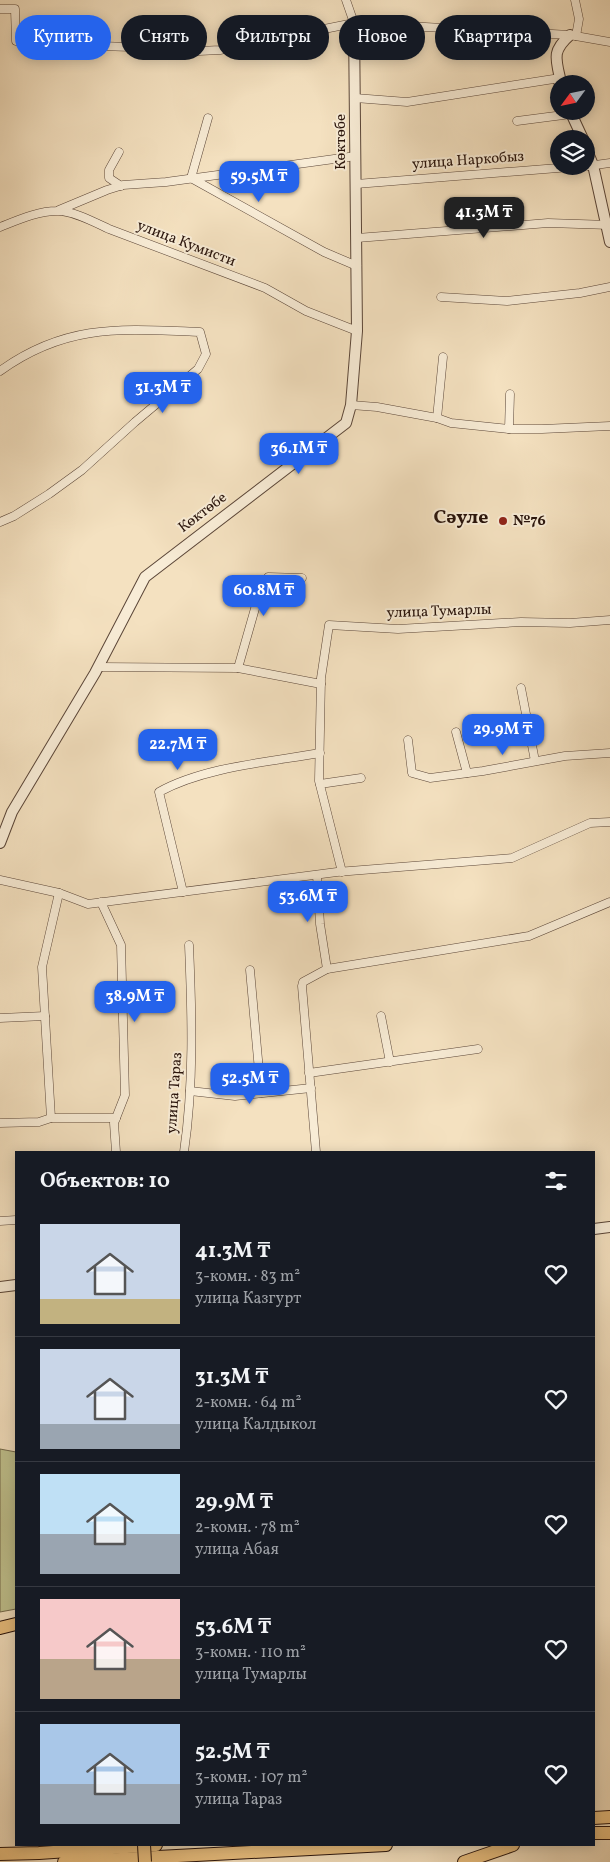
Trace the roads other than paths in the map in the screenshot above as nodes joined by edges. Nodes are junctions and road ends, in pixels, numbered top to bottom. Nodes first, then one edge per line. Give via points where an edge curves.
1 (346, 0) edge
2 (575, 0) edge
3 (0, 9) edge
4 (351, 15) edge
5 (339, 26) edge
6 (425, 27) edge
7 (573, 36) junction
8 (610, 42) edge
9 (354, 60) edge
10 (559, 75) edge
11 (550, 82) edge
12 (355, 98) junction
13 (550, 115) edge
14 (208, 118) dead end
15 (517, 121) dead end
16 (119, 152) dead end
17 (356, 156) junction
18 (610, 163) edge
19 (595, 165) edge
20 (550, 169) edge
21 (590, 175) edge
22 (191, 178) junction
23 (356, 184) junction
24 (121, 186) junction
25 (59, 210) junction
26 (609, 225) edge
27 (0, 227) edge
28 (356, 238) junction
29 (610, 242) edge
30 (357, 266) junction
31 (610, 287) edge
32 (441, 297) dead end
33 (357, 332) junction
34 (443, 357) dead end
35 (0, 371) edge
36 (510, 394) dead end
37 (351, 405) junction
38 (437, 418) junction
39 (610, 426) edge
40 (509, 429) junction
41 (0, 522) edge
42 (302, 578) dead end
43 (610, 620) edge
44 (98, 667) junction
45 (238, 668) junction
46 (321, 684) junction
47 (522, 688) dead end
48 (456, 732) dead end
49 (408, 740) dead end
50 (320, 753) junction
51 (610, 753) edge
52 (535, 761) junction
53 (467, 773) junction
54 (360, 778) dead end
55 (320, 784) junction
56 (610, 822) edge
57 (0, 843) edge
58 (342, 872) junction
59 (317, 875) junction
60 (0, 880) edge
61 (183, 892) junction
62 (59, 893) junction
63 (102, 902) junction
64 (610, 902) edge
65 (189, 945) dead end
66 (327, 969) junction
67 (250, 970) dead end
68 (45, 1016) junction
69 (381, 1016) dead end
70 (0, 1018) edge
71 (478, 1049) dead end
72 (390, 1062) junction
73 (309, 1073) junction
74 (310, 1088) junction
75 (190, 1091) junction
76 (261, 1093) junction
77 (51, 1118) junction
78 (116, 1118) junction
79 (0, 1122) edge
80 (116, 1151) edge
81 (184, 1151) edge
82 (316, 1151) edge
83 (15, 1220) edge
84 (0, 1221) edge
85 (610, 1227) edge
86 (595, 1229) edge
87 (15, 1285) edge
88 (0, 1287) edge
89 (15, 1624) edge
90 (0, 1628) edge
91 (610, 1817) edge
92 (595, 1818) edge
93 (595, 1833) edge
94 (610, 1833) edge
95 (144, 1846) edge
96 (149, 1846) edge
97 (358, 1846) edge
98 (510, 1846) edge
99 (0, 1848) edge
100 (220, 1851) edge
101 (39, 1853) junction
102 (0, 1854) edge
103 (59, 1859) edge
104 (144, 1862) edge
105 (241, 1862) edge
106 (464, 1862) edge

1 - 4 street
2 - 7 street via 579,19
3 - 5 street via 15,9 16,41 130,47 157,53 220,50
6 - 7 street
7 - 8 street
7 - 10 street via 559,45 555,59
9 - 12 street, Көктөбе
11 - 12 street via 407,102
12 - 17 street, Көктөбе
13 - 15 street
14 - 22 street
16 - 24 street via 109,170 109,178
17 - 22 street
17 - 23 street, Көктөбе
18 - 19 street, улица Наркобыз
20 - 23 street, улица Наркобыз
21 - 26 street
22 - 24 street
22 - 30 street via 324,252
23 - 28 street, Көктөбе
24 - 25 street
25 - 27 street, улица Кумисти via 32,215
25 - 33 street, улица Кумисти via 265,288 306,311
26 - 28 street via 548,223
26 - 29 street
28 - 30 street, Көктөбе
30 - 33 street, Көктөбе
31 - 32 street via 507,301
33 - 37 street, Көктөбе
34 - 38 street
35 - 41 street via 20,356 51,343 76,335 124,329 200,332 206,354 198,369 82,470 49,494
36 - 40 street
37 - 38 street
37 - 44 street, Көктөбе via 346,423 145,576
38 - 40 street
39 - 40 street
42 - 45 street via 268,578 260,591
43 - 46 street, улица Тумарлы via 398,629 329,625
44 - 45 street
44 - 57 street, Көктөбе via 12,812
45 - 46 street
46 - 50 street, улица Тумарлы
47 - 52 street
48 - 53 street
49 - 53 street via 412,772 430,778
50 - 55 street, улица Тумарлы
50 - 61 street via 241,766 176,783 159,792
51 - 52 street
52 - 53 street
54 - 55 street
55 - 58 street, улица Тумарлы
56 - 58 street via 590,823 512,858
58 - 59 street
59 - 61 street
59 - 66 street
60 - 62 street
61 - 63 street
62 - 63 street via 88,904
62 - 68 street via 42,967
63 - 78 street via 121,945 125,1095
64 - 66 street via 528,936
65 - 75 street, улица Тараз via 193,1035
66 - 73 street via 307,979 302,986
67 - 76 street
68 - 70 street
68 - 77 street
69 - 72 street
71 - 72 street
72 - 73 street
73 - 74 street
74 - 76 street
74 - 82 street
75 - 76 street via 235,1096
75 - 81 street, улица Тараз
77 - 78 street
77 - 79 street via 39,1122
78 - 80 street
83 - 84 street
85 - 86 street
87 - 88 street
89 - 90 highway
91 - 92 highway
93 - 94 highway
95 - 104 highway, bridge
96 - 103 highway
97 - 100 highway
98 - 106 highway
99 - 101 highway
100 - 103 highway
100 - 105 highway
101 - 102 highway
101 - 103 highway

